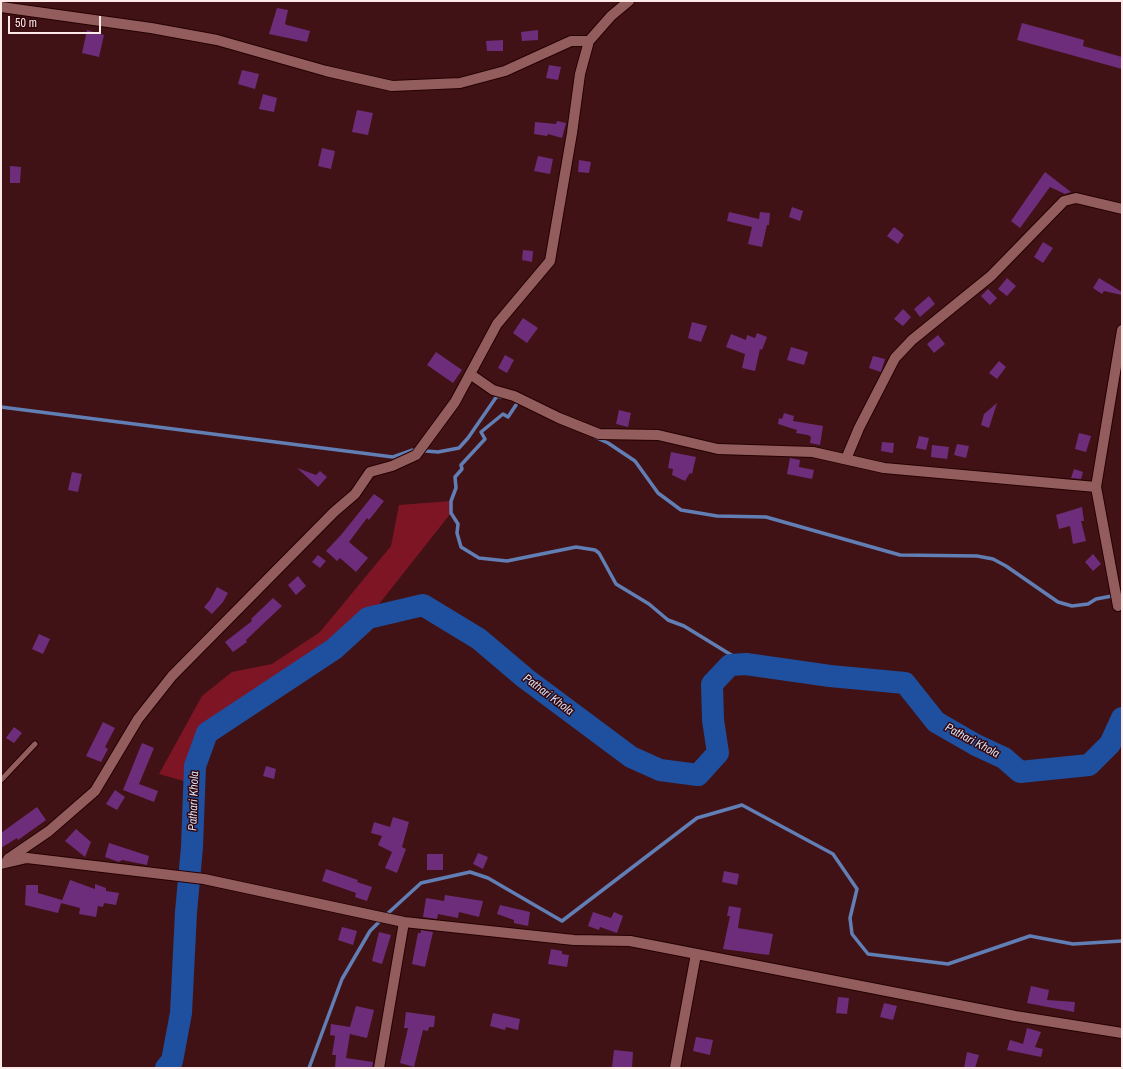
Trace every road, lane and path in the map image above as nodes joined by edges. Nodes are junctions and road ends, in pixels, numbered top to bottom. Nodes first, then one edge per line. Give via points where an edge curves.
1 (629, 1) edge
2 (1, 6) edge
3 (589, 41) junction
4 (1122, 208) edge
5 (1122, 330) edge
6 (470, 374) junction
7 (846, 459) junction
8 (1096, 487) junction
9 (1118, 606) dead end
10 (35, 744) dead end
11 (1, 780) edge
12 (2, 862) edge
13 (404, 922) junction
14 (696, 954) junction
15 (1122, 1033) edge
16 (379, 1068) edge
17 (675, 1068) edge

1 - 3 street via 611,16
2 - 3 street via 217,40 326,71 392,86 460,83 505,71 571,41
3 - 6 street via 580,74 550,261 497,324
4 - 7 street via 1076,198 1064,201 991,276 912,340 896,358 859,428
5 - 8 street
6 - 7 street via 494,390 514,396 599,434 658,435 718,449 813,452
6 - 12 street via 455,402 416,455 370,472 355,494 334,512 172,676 138,719 95,791 49,831
7 - 8 street via 884,468
8 - 9 street
10 - 11 lane
12 - 13 street via 27,858 204,879
13 - 14 street via 574,940 630,941
13 - 16 street
14 - 15 street via 1015,1016
14 - 17 street

